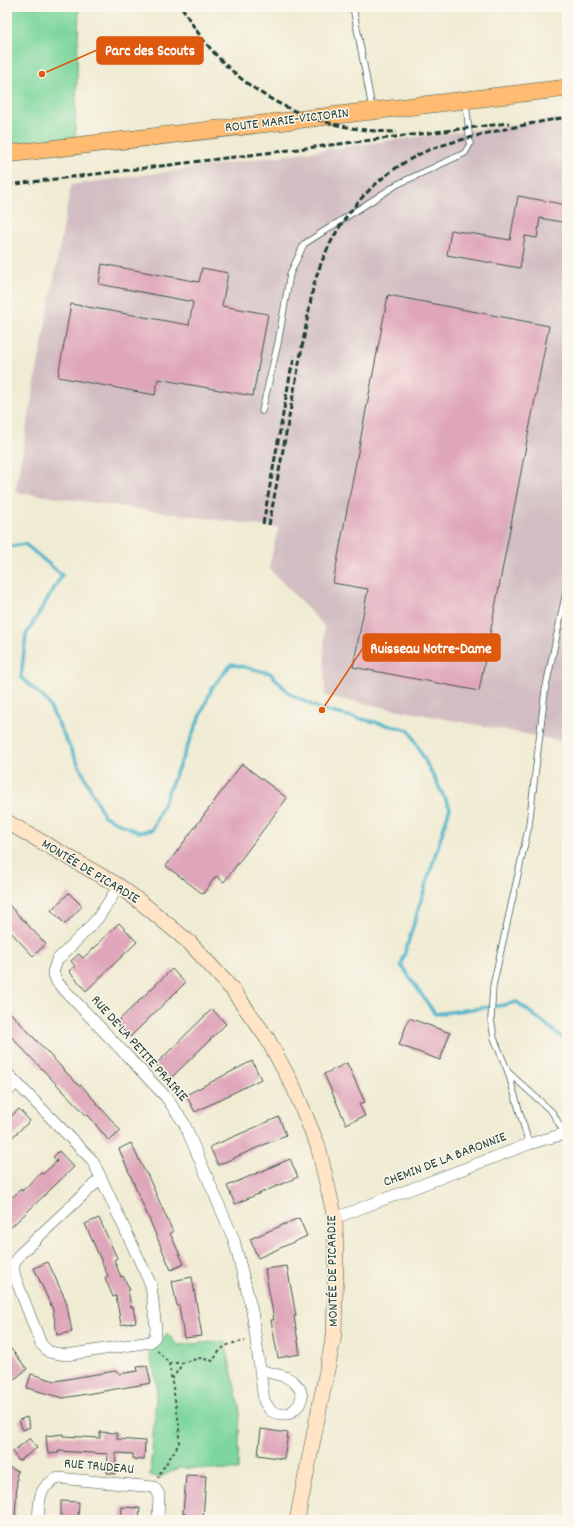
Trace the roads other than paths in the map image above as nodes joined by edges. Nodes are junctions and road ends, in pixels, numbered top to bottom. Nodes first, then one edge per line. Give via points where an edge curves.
1 (353, 7) edge
2 (567, 88) edge
3 (466, 100) junction
4 (372, 111) junction
5 (7, 154) edge
6 (262, 411) dead end
7 (567, 588) edge
8 (7, 822) edge
9 (119, 886) junction
10 (508, 1072) junction
11 (7, 1073) edge
12 (16, 1083) junction
13 (7, 1092) edge
14 (566, 1134) edge
15 (529, 1144) junction
16 (101, 1178) junction
17 (335, 1218) junction
18 (260, 1370) dead end
19 (38, 1520) edge
20 (158, 1520) edge
21 (297, 1520) edge

1 - 4 lane
2 - 3 main road, ROUTE MARIE-VICTORIN
3 - 4 main road, ROUTE MARIE-VICTORIN
3 - 6 lane via 470,144 465,153 398,184 304,244 290,274 278,343
4 - 5 main road, ROUTE MARIE-VICTORIN
7 - 10 lane via 545,691 529,825 493,986 491,1019 494,1038
8 - 9 street, MONTÉE DE PICARDIE
9 - 17 street, MONTÉE DE PICARDIE via 190,943 232,989 267,1038 294,1088 318,1146
9 - 18 street, RUE DE LA PETITE PRAIRIE via 94,922 57,960 53,972 57,982 166,1097 184,1124 234,1240 252,1311
10 - 14 lane via 552,1112
10 - 15 lane
11 - 12 street
12 - 13 street
12 - 16 street via 92,1160
14 - 15 street, CHEMIN DE LA BARONNIE
15 - 17 street, CHEMIN DE LA BARONNIE
16 - 16 street via 151,1285 155,1337 150,1342 66,1355 49,1352 42,1344 13,1266 20,1254
17 - 21 street, MONTÉE DE PICARDIE via 334,1335
19 - 20 street, RUE TRUDEAU via 41,1494 48,1483 58,1478 154,1487 159,1494

